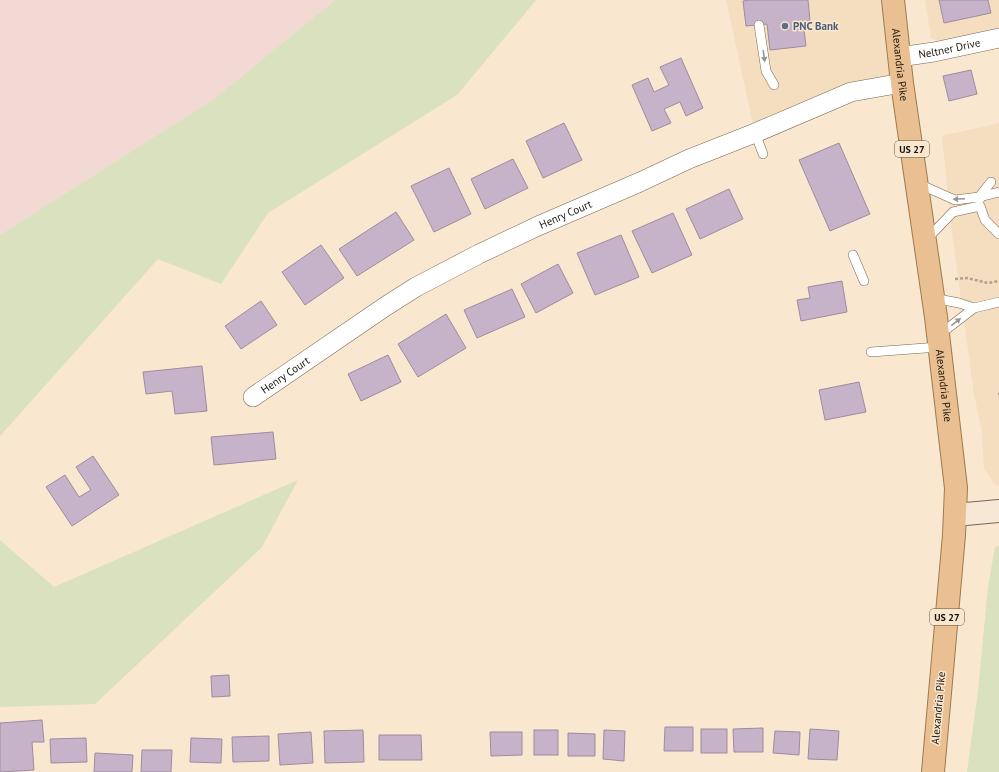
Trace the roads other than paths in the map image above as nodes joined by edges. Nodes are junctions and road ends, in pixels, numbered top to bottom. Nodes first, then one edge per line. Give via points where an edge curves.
1 (893, 0) edge
2 (759, 25) dead end
3 (999, 38) edge
4 (899, 57) junction
5 (902, 83) junction
6 (774, 85) dead end
7 (755, 133) junction
8 (763, 154) dead end
9 (991, 182) dead end
10 (917, 183) junction
11 (999, 192) edge
12 (979, 197) junction
13 (980, 206) junction
14 (999, 234) edge
15 (925, 242) junction
16 (853, 255) dead end
17 (864, 281) dead end
18 (933, 298) junction
19 (999, 302) edge
20 (974, 308) junction
21 (939, 341) junction
22 (871, 352) dead end
23 (253, 397) dead end
24 (999, 511) edge
25 (955, 515) junction
26 (933, 772) edge

1 - 4 highway, Alexandria Pike / US 27
2 -> 6 lane via 766,71
3 - 4 street, Neltner Drive
4 - 5 highway, Alexandria Pike / US 27
5 - 7 street, Henry Court via 851,92
5 - 10 highway, Alexandria Pike / US 27
7 - 8 lane
7 - 23 street, Henry Court via 689,159 538,226 454,267 386,306
9 - 12 lane
12 -> 10 lane via 955,200
10 - 15 highway, Alexandria Pike / US 27
11 - 12 lane
12 - 13 lane
13 - 14 lane via 985,220
13 - 15 lane via 953,212
15 - 18 highway, Alexandria Pike / US 27
16 - 17 lane
18 - 20 lane
18 - 21 highway, Alexandria Pike / US 27
19 - 20 lane
21 -> 20 lane
21 - 22 lane
21 - 25 highway, Alexandria Pike / US 27 via 956,488
24 - 25 main road
25 - 26 highway, Alexandria Pike / US 27

